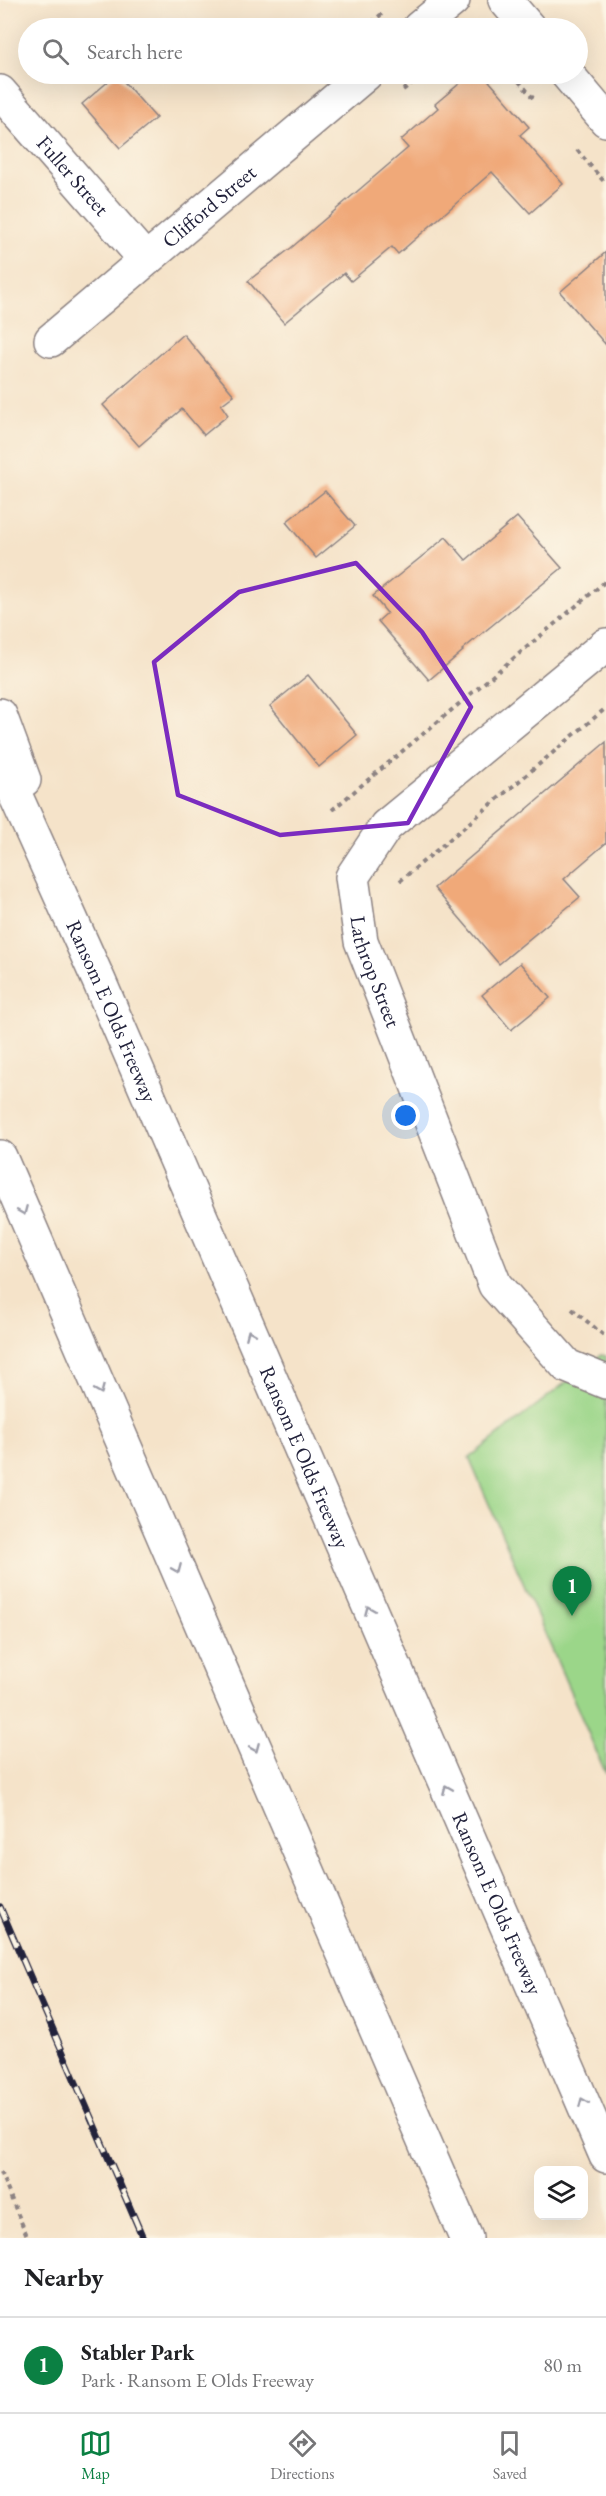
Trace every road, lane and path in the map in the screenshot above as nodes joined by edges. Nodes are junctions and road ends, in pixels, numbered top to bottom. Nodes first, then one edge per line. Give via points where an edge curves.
1 (453, 0) edge
2 (505, 0) edge
3 (431, 18) edge
4 (520, 18) edge
5 (354, 84) edge
6 (575, 84) edge
7 (0, 92) edge
8 (606, 120) edge
9 (145, 259) junction
10 (51, 340) dead end
11 (606, 581) edge
12 (606, 645) edge
13 (606, 708) edge
14 (0, 714) edge
15 (0, 761) edge
16 (332, 810) dead end
17 (393, 887) dead end
18 (99, 981) junction
19 (0, 1157) edge
20 (563, 1301) dead end
21 (606, 1337) edge
22 (606, 1382) edge
23 (606, 2156) edge
24 (0, 2172) edge
25 (28, 2238) edge
26 (466, 2238) edge

1 - 3 main road
2 - 4 main road
5 - 9 main road, Clifford Street
6 - 8 main road
7 - 9 main road, Fuller Street
9 - 10 main road, Clifford Street
11 - 16 path
12 - 22 main road, Lathrop Street via 386,826 352,877 361,941 495,1285 567,1366
13 - 17 path
14 - 18 main road
15 - 18 main road, Ransom E Olds Freeway
23 -> 18 main road, Ransom E Olds Freeway
19 -> 26 main road
20 - 21 path
24 - 25 path

